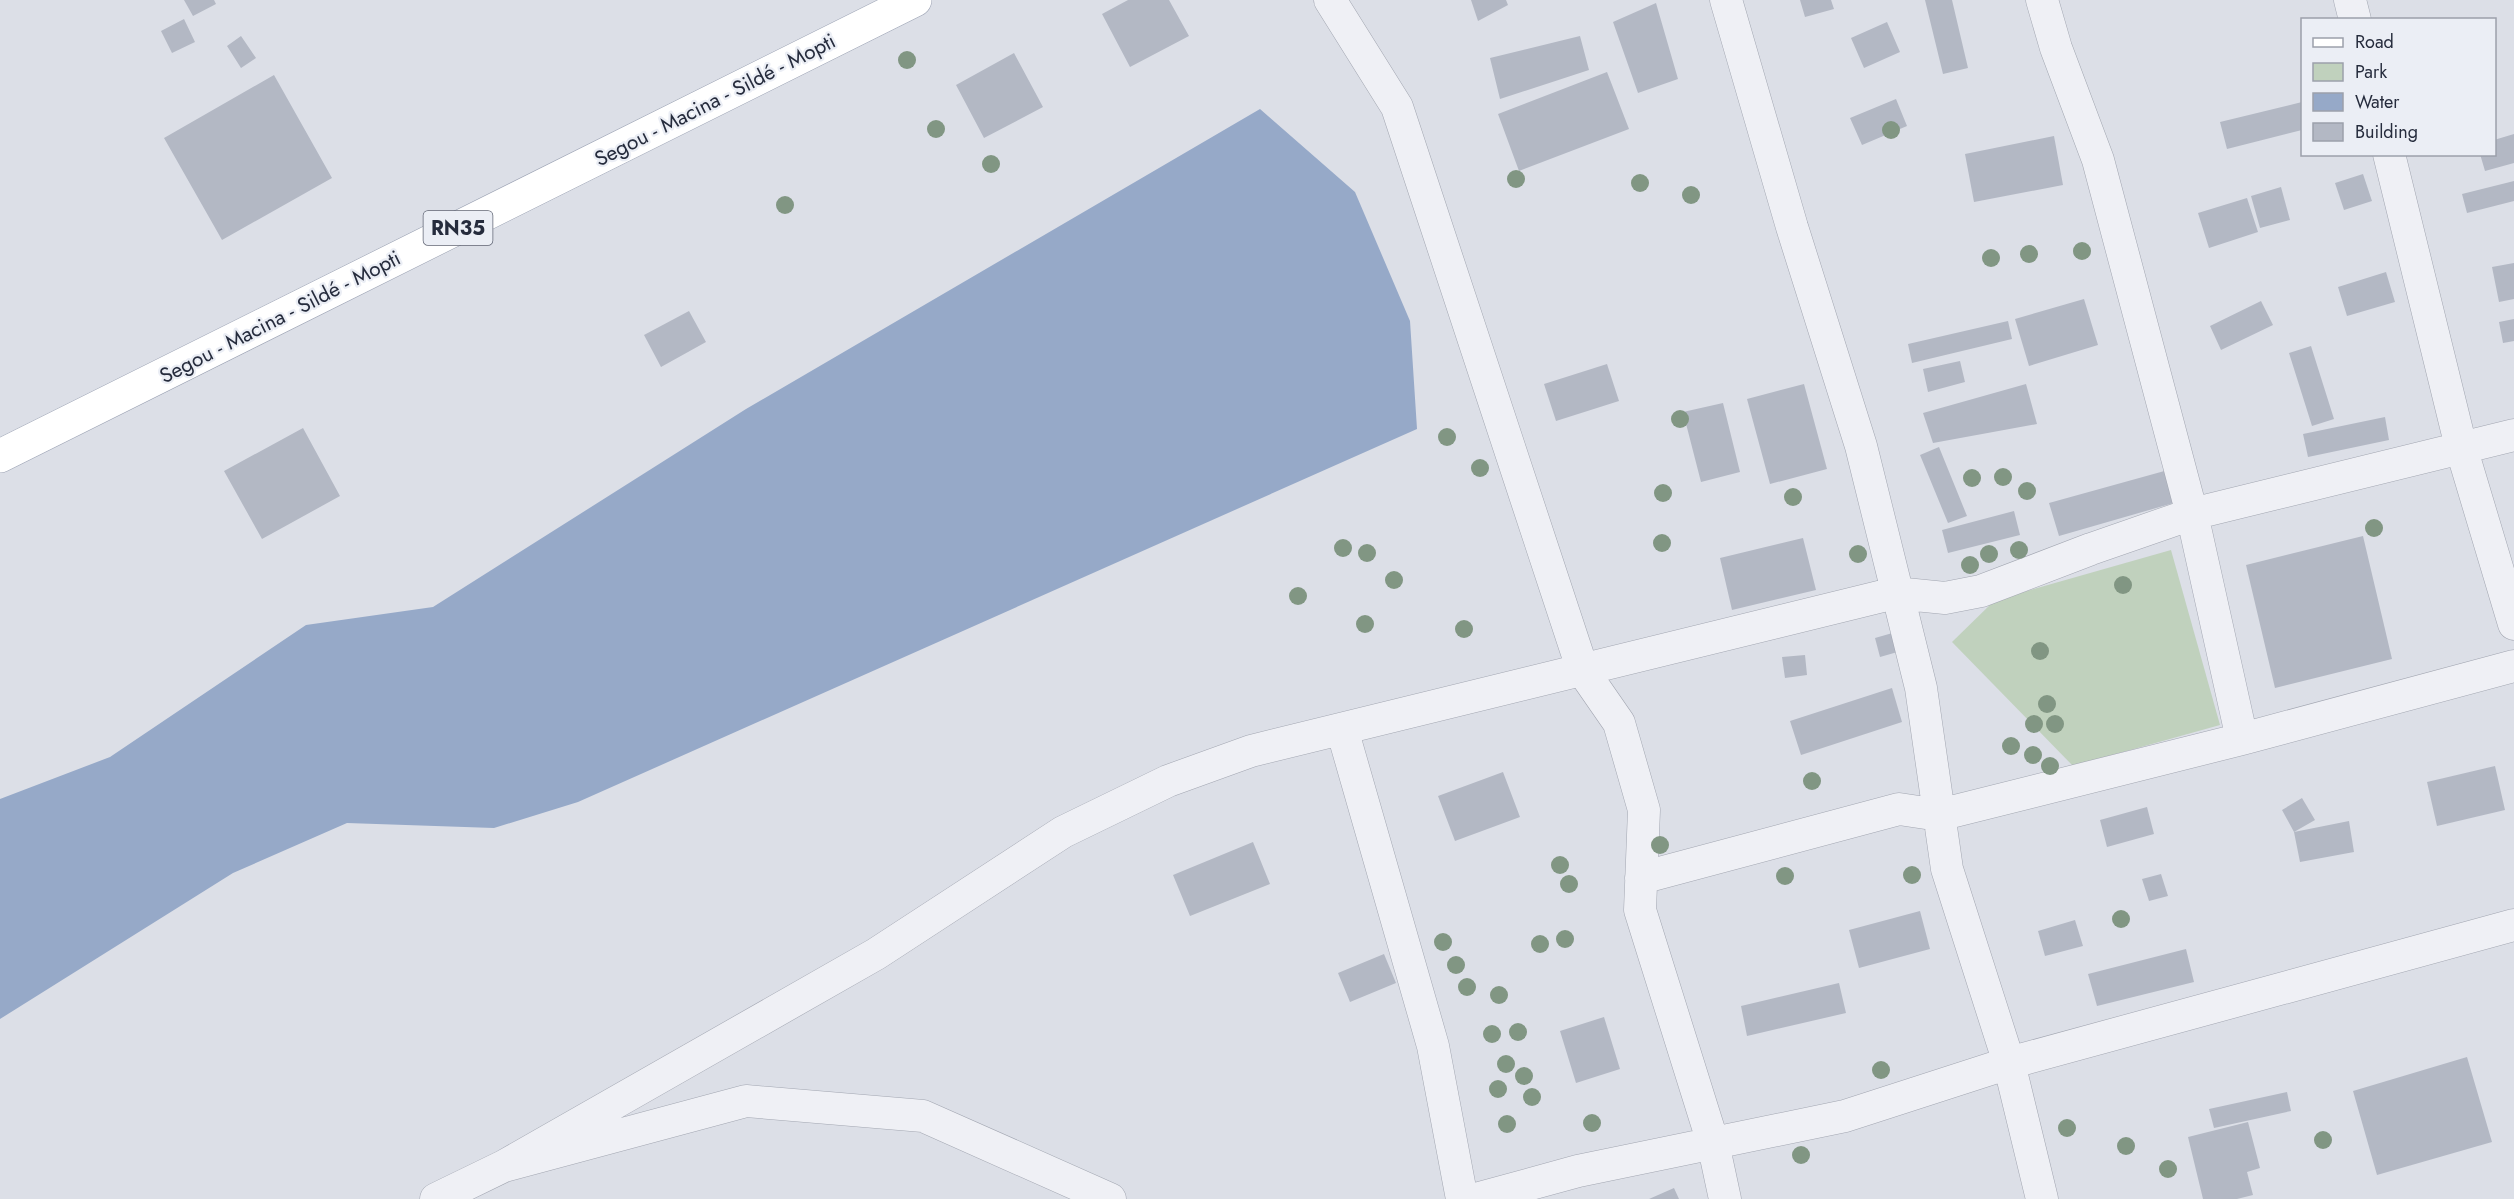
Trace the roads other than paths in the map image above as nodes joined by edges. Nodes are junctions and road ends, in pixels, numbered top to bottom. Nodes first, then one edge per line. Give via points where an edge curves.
1 (915, 0) edge
2 (1330, 0) edge
3 (1726, 0) edge
4 (2042, 0) edge
5 (2350, 0) edge
6 (2354, 18) edge
7 (2389, 156) edge
8 (2514, 435) edge
9 (2461, 447) junction
10 (0, 456) edge
11 (2192, 514) junction
12 (1896, 593) junction
13 (2514, 624) edge
14 (2514, 666) edge
15 (1582, 670) junction
16 (1342, 729) junction
17 (2242, 739) junction
18 (1939, 815) junction
19 (1641, 878) junction
20 (2514, 925) edge
21 (2009, 1063) junction
22 (1713, 1143) junction
23 (504, 1166) junction
24 (436, 1199) edge
25 (1110, 1199) edge
26 (1462, 1199) edge
27 (1476, 1199) edge
28 (1725, 1199) edge
29 (2042, 1199) edge

1 - 10 main road, Segou - Macina - Sildé - Mopti / RN35
2 - 15 street via 1397,107
3 - 12 street via 1861,446
4 - 11 street via 2098,160
5 - 6 street
7 - 9 street
8 - 9 street
9 - 11 street
9 - 13 street
11 - 12 street via 1981,591 1945,598
11 - 17 street
12 - 15 street
12 - 18 street via 1921,687
14 - 17 street
15 - 16 street
15 - 19 street via 1619,723 1644,810
16 - 23 street via 1251,751 1168,781 1063,832 876,954
16 - 26 street via 1433,1046
17 - 18 street
18 - 19 street via 1899,808
18 - 21 street via 1947,869
19 - 22 street via 1640,910
20 - 21 street
21 - 22 street via 1845,1116
21 - 29 street
22 - 27 street via 1578,1171
22 - 28 street
23 - 24 street
23 - 25 street via 746,1101 923,1116

